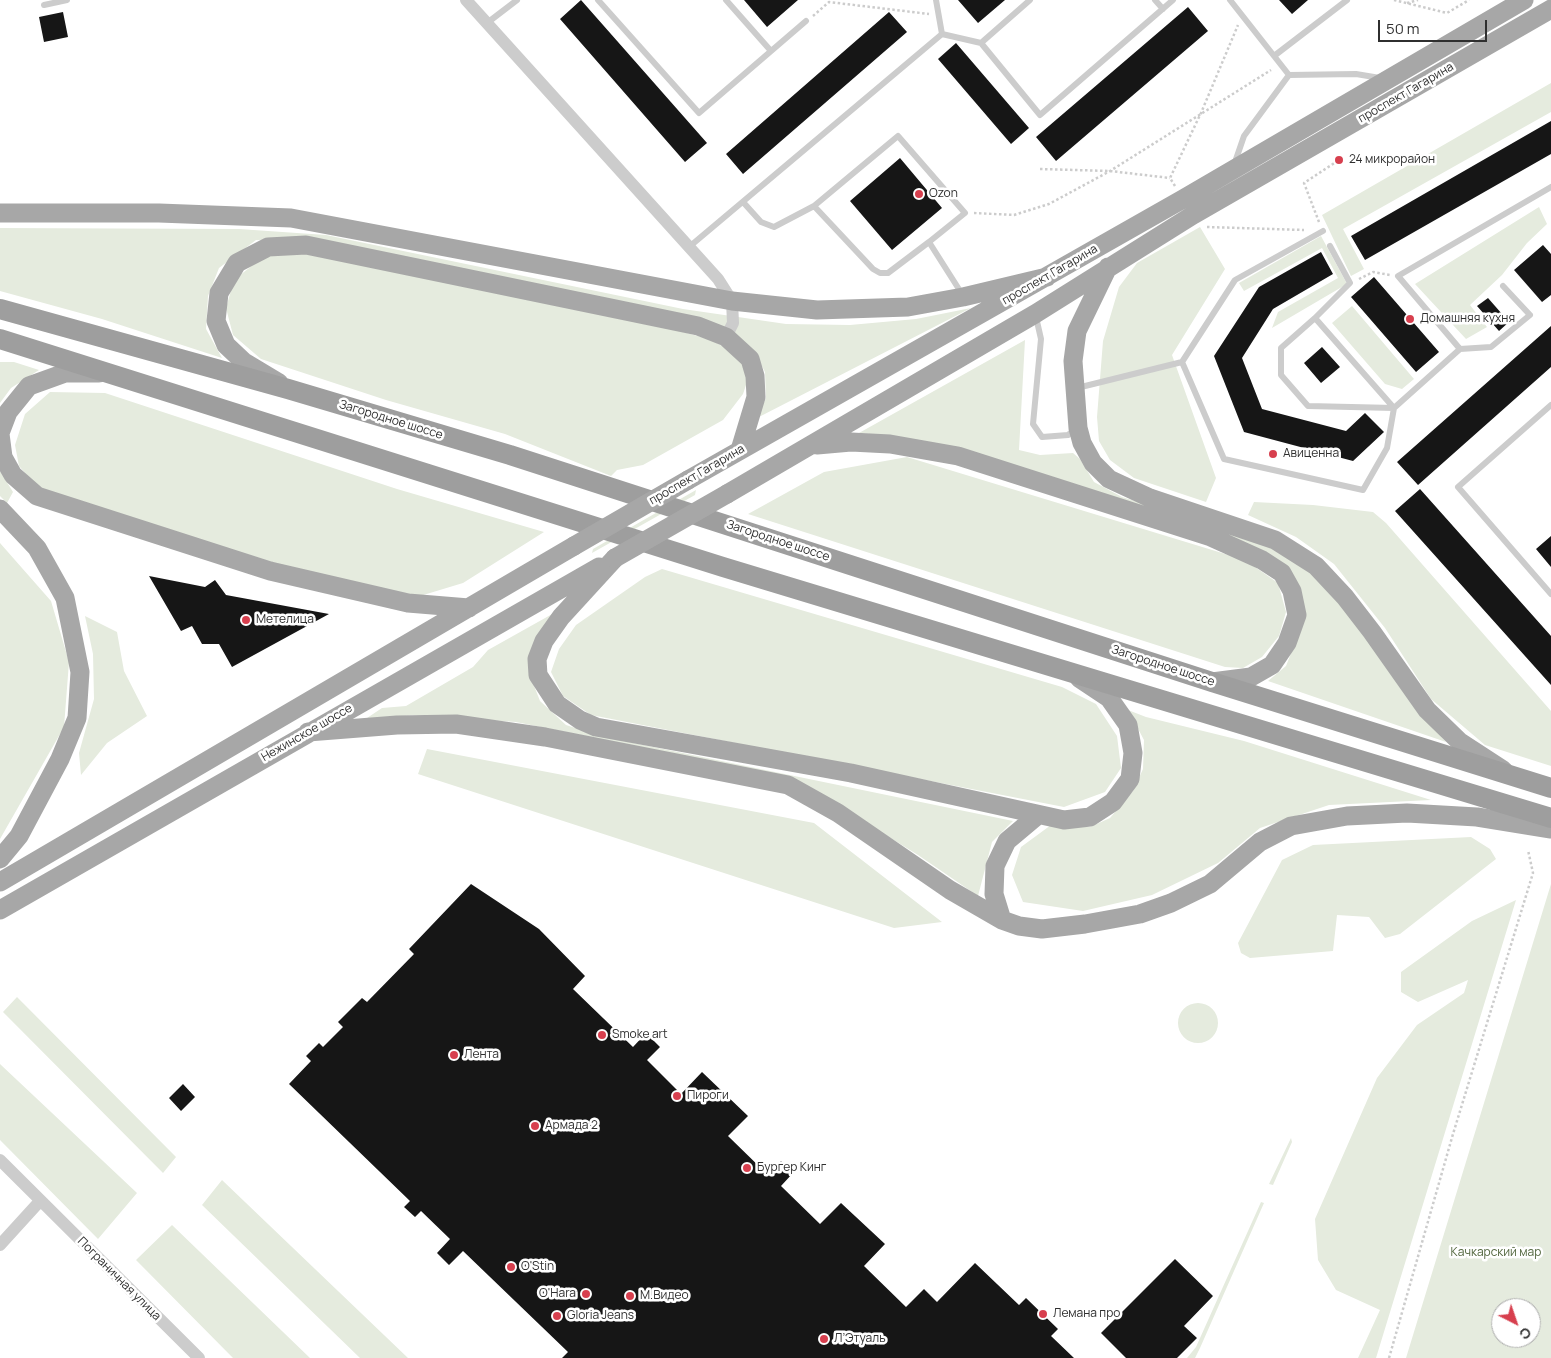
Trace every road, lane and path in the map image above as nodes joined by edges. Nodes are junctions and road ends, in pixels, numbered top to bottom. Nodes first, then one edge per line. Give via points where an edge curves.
1 (67, 0) edge
2 (466, 0) edge
3 (517, 0) edge
4 (598, 0) edge
5 (726, 0) edge
6 (936, 0) edge
7 (1030, 0) edge
8 (1154, 0) edge
9 (1173, 0) edge
10 (1230, 0) edge
11 (1347, 0) edge
12 (1394, 0) edge
13 (1418, 0) edge
14 (1468, 0) edge
15 (1524, 0) edge
16 (1406, 4) junction
17 (44, 5) dead end
18 (1163, 9) junction
19 (1551, 9) edge
20 (1242, 15) junction
21 (938, 16) junction
22 (806, 21) joint
23 (487, 24) junction
24 (942, 34) junction
25 (981, 43) junction
26 (771, 51) junction
27 (1274, 56) junction
28 (1280, 64) junction
29 (1290, 75) junction
30 (1388, 79) junction
31 (1201, 113) junction
32 (1339, 160) dead end
33 (1040, 169) dead end
34 (1110, 171) junction
35 (1232, 172) junction
36 (1170, 178) junction
37 (1551, 187) edge
38 (1177, 190) dead end
39 (742, 202) junction
40 (814, 206) junction
41 (965, 213) junction
42 (0, 214) edge
43 (1200, 226) dead end
44 (1323, 231) junction
45 (929, 242) junction
46 (1330, 246) dead end
47 (689, 247) junction
48 (1109, 266) junction
49 (1398, 276) junction
50 (1047, 277) junction
51 (1350, 284) junction
52 (1503, 286) dead end
53 (963, 298) junction
54 (732, 301) junction
55 (0, 309) edge
56 (1035, 314) junction
57 (1316, 318) junction
58 (726, 337) junction
59 (0, 339) edge
60 (1460, 350) junction
61 (1182, 362) junction
62 (111, 373) junction
63 (288, 389) junction
64 (1074, 389) junction
65 (1551, 406) edge
66 (1394, 408) junction
67 (1078, 428) junction
68 (0, 434) edge
69 (811, 446) junction
70 (740, 450) junction
71 (0, 509) edge
72 (574, 546) joint
73 (615, 558) junction
74 (1550, 591) edge
75 (469, 608) junction
76 (1074, 674) junction
77 (1212, 682) junction
78 (308, 732) junction
79 (1515, 778) junction
80 (1551, 788) edge
81 (1038, 814) junction
82 (1551, 818) edge
83 (1551, 829) edge
84 (1528, 850) dead end
85 (0, 859) edge
86 (0, 882) edge
87 (0, 910) edge
88 (1002, 920) junction
89 (0, 1160) edge
90 (40, 1201) junction
91 (0, 1245) edge
92 (199, 1358) edge
93 (1389, 1358) edge

1 - 17 lane
2 - 23 street
3 - 23 lane
4 - 26 lane via 699,113
5 - 26 lane
6 - 21 lane
7 - 25 lane
8 - 18 lane
9 - 18 lane
10 - 20 lane
11 - 27 lane
12 - 16 path
13 - 16 path
14 - 16 path via 1447,13
15 - 30 main road, проспект Гагарина
18 - 25 lane via 1040,115
19 - 48 main road, проспект Гагарина
20 - 27 lane
20 - 31 path
21 - 22 path via 829,2
21 - 24 lane
22 - 26 lane
23 - 47 street
24 - 25 lane
24 - 39 lane
27 - 28 lane
28 - 29 lane
28 - 31 path
29 - 30 lane via 1356,74
29 - 35 lane via 1244,136
30 - 35 main road, проспект Гагарина
31 - 34 path
31 - 36 path
32 - 44 path via 1304,183
33 - 34 path
34 - 36 path
34 - 41 path via 1048,204 1014,215
35 - 50 main road, проспект Гагарина
36 - 38 path
37 - 49 lane
39 - 40 lane via 761,222 774,227
39 - 47 lane
40 - 41 lane via 898,136
40 - 45 lane via 880,273 888,273
41 - 45 lane
42 - 54 main road via 159,213 291,218
43 - 44 path
44 - 61 lane via 1235,280
45 - 53 lane
46 - 51 lane
47 - 54 street via 718,279
48 - 56 main road, проспект Гагарина
48 - 64 main road via 1077,331
49 - 51 path via 1372,272
49 - 60 lane
50 - 53 main road
50 - 70 main road, проспект Гагарина
51 - 57 lane
52 - 60 lane via 1530,315 1491,347
53 - 54 main road via 908,307 817,310
54 - 58 street via 733,323
55 - 63 highway, Загородное шоссе
56 - 67 lane via 1041,339 1032,424 1042,437 1068,435
56 - 69 main road, проспект Гагарина
57 - 66 lane
57 - 66 lane via 1281,348 1281,375 1308,406
58 - 63 main road via 698,326 306,244 268,247 237,263 219,293 216,321 226,345
58 - 70 main road via 750,359 755,376 756,397
59 - 62 highway
60 - 66 lane
61 - 64 lane
61 - 66 lane via 1224,459 1362,490 1386,448
62 - 68 main road via 65,373 29,386 8,412
62 - 76 highway
63 - 77 highway, Загородное шоссе via 520,458
64 - 67 main road
65 - 74 lane via 1458,487
67 - 79 main road via 1093,464 1109,479 1150,498 1275,540 1316,566 1346,597 1427,710 1460,742
68 - 75 main road via 3,457 10,469 37,496 280,574 408,603
69 - 73 main road, проспект Гагарина, bridge
69 - 77 main road via 851,442 890,444 958,456 1211,537 1262,560 1282,573 1292,591 1297,615 1287,643 1272,665 1250,677
70 - 72 main road, проспект Гагарина, bridge
71 - 85 main road via 36,548 65,598 80,672 77,718 60,759 18,836
72 - 75 main road, Нежинское шоссе
73 - 78 main road, Нежинское шоссе
73 - 81 main road via 560,617 544,641 537,659 538,675 557,704 580,720 596,727 851,773
75 - 86 main road, Нежинское шоссе
76 - 81 main road via 1109,698 1128,725 1134,753 1130,779 1113,802 1090,816 1064,820
76 - 82 highway
77 - 79 highway, Загородное шоссе
78 - 87 main road, Нежинское шоссе
78 - 88 main road via 397,724 456,724 545,737 788,785 838,812 950,890
79 - 80 highway, Загородное шоссе
81 - 88 main road via 1007,841 995,866 994,894
83 - 88 main road via 1477,817 1407,813 1346,816 1291,826 1260,842 1210,884 1140,914 1042,929
84 - 93 path via 1533,873 1452,1134
89 - 90 street, Пограничная улица
90 - 91 street
90 - 92 street, Пограничная улица

